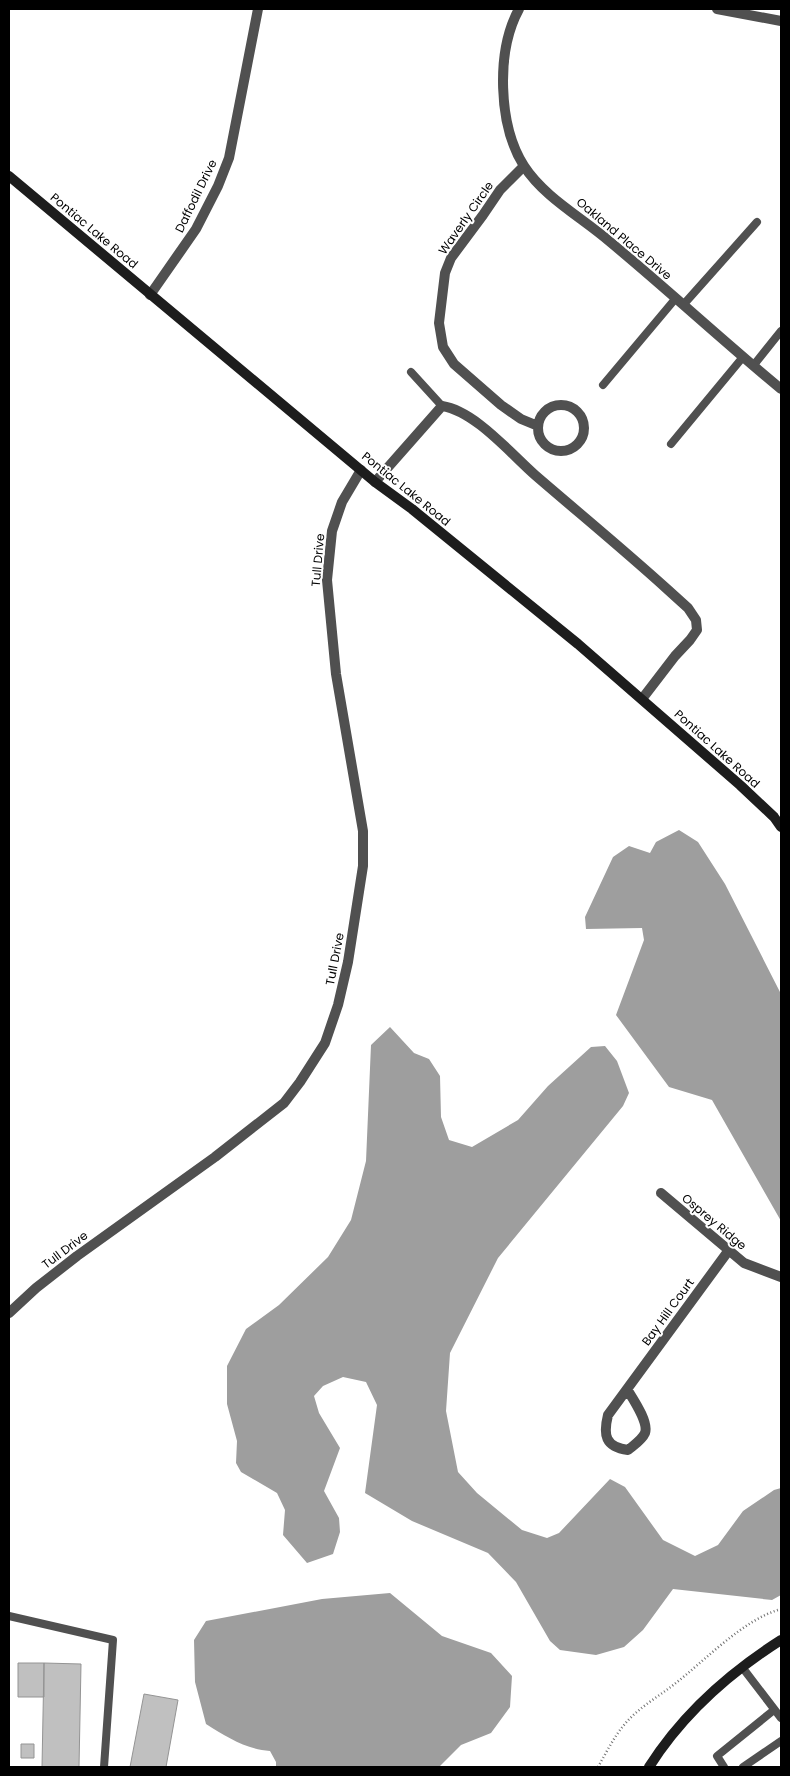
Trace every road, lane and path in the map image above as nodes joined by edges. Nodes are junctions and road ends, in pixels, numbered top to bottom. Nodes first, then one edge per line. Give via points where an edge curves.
1 (258, 9) edge
2 (519, 9) edge
3 (717, 9) edge
4 (781, 20) edge
5 (524, 166) junction
6 (9, 176) edge
7 (757, 222) dead end
8 (150, 295) junction
9 (680, 301) junction
10 (781, 331) edge
11 (743, 358) junction
12 (753, 366) junction
13 (411, 372) dead end
14 (603, 384) dead end
15 (781, 389) edge
16 (442, 406) junction
17 (538, 426) junction
18 (671, 444) dead end
19 (361, 470) junction
20 (375, 482) junction
21 (642, 699) junction
22 (781, 827) edge
23 (661, 1193) dead end
24 (729, 1250) junction
25 (781, 1277) edge
26 (9, 1313) edge
27 (627, 1389) junction
28 (781, 1608) edge
29 (9, 1616) edge
30 (781, 1640) edge
31 (742, 1667) junction
32 (774, 1710) junction
33 (781, 1718) edge
34 (781, 1741) edge
35 (104, 1767) edge
36 (598, 1767) edge
37 (648, 1767) edge
38 (724, 1767) edge
39 (743, 1767) edge

1 - 8 street, Daffodil Drive via 229,158 196,229
2 - 5 street, Oakland Place Drive via 511,28 502,95 512,142
3 - 4 street
5 - 9 street, Oakland Place Drive via 555,198
5 - 17 street, Waverly Circle via 500,190 451,258 445,273 439,323 443,347 454,364 501,406
6 - 8 street, Pontiac Lake Road
7 - 9 lane
8 - 19 street, Pontiac Lake Road
9 - 11 street, Oakland Place Drive
9 - 14 lane
10 - 12 lane
11 - 12 street, Oakland Place Drive
11 - 18 lane
12 - 15 street, Oakland Place Drive
13 - 16 lane
16 - 20 street
16 - 21 street via 462,412 495,438 688,608 696,620 697,630
17 - 17 street via 543,442 556,451 572,449 583,438 585,430 581,415 568,405 559,404 544,411
19 - 20 street, Pontiac Lake Road
19 - 26 street, Tull Drive via 342,502 332,531 327,580 336,674 363,831 363,866 348,962 325,1043 284,1103 77,1256
20 - 21 street, Pontiac Lake Road
21 - 22 street, Pontiac Lake Road via 754,798
23 - 24 street, Osprey Ridge
24 - 25 street, Osprey Ridge via 744,1263
24 - 27 street, Bay Hill Court
27 - 27 street, Bay Hill Court via 608,1415 605,1430 606,1439 617,1448 628,1450 640,1440 646,1426
28 - 36 path via 743,1629 647,1704 624,1724
29 - 35 lane via 112,1640
30 - 31 street
31 - 32 lane
31 - 37 street via 692,1712
32 - 33 lane
32 - 38 lane via 717,1756
34 - 39 lane

